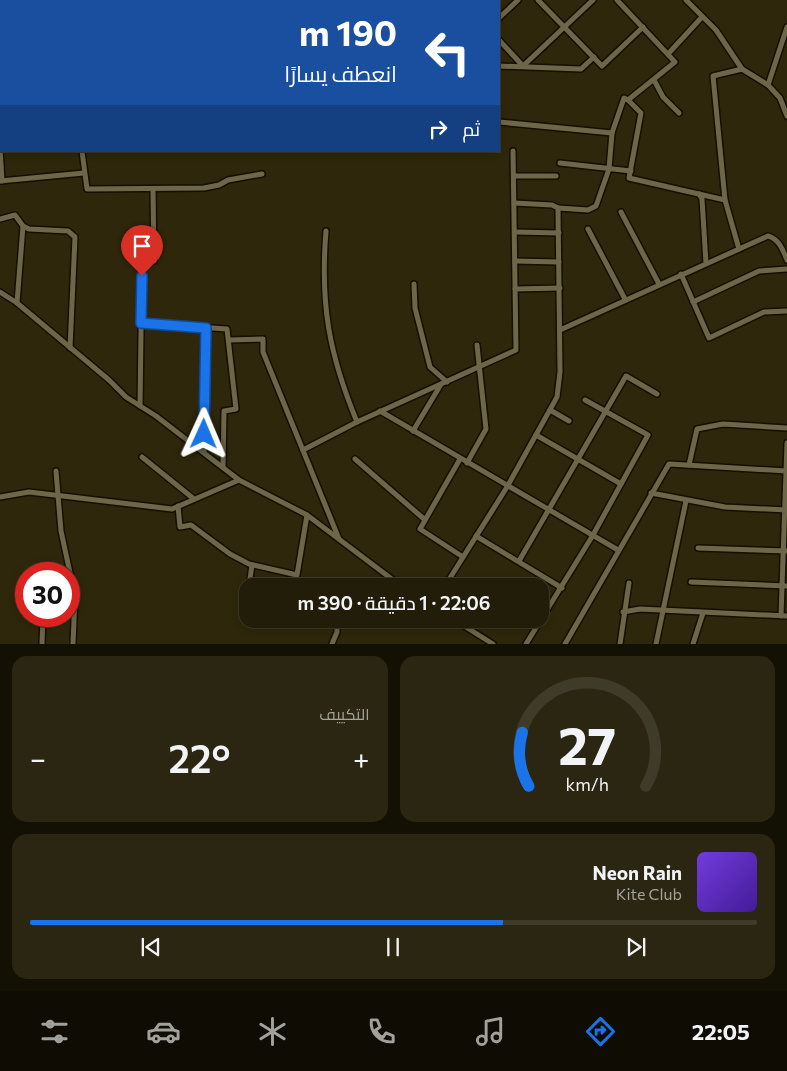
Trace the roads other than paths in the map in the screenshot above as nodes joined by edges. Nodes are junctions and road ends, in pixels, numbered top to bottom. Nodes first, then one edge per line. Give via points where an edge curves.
1 (518, 0) edge
2 (538, 0) edge
3 (593, 0) edge
4 (617, 0) edge
5 (686, 0) edge
6 (500, 17) edge
7 (702, 17) junction
8 (564, 27) junction
9 (643, 27) junction
10 (787, 27) edge
11 (500, 41) edge
12 (668, 54) junction
13 (594, 57) junction
14 (500, 66) edge
15 (523, 66) junction
16 (742, 69) junction
17 (654, 80) junction
18 (768, 85) junction
19 (628, 100) junction
20 (679, 113) dead end
21 (787, 116) edge
22 (500, 122) edge
23 (612, 133) junction
24 (513, 151) dead end
25 (0, 152) edge
26 (82, 152) edge
27 (560, 163) dead end
28 (609, 169) junction
29 (630, 171) junction
30 (84, 173) junction
31 (262, 174) dead end
32 (514, 176) junction
33 (556, 176) dead end
34 (1, 181) edge
35 (153, 188) junction
36 (698, 194) junction
37 (725, 200) junction
38 (514, 203) junction
39 (558, 208) junction
40 (621, 212) dead end
41 (0, 219) edge
42 (23, 226) junction
43 (588, 229) dead end
44 (326, 231) dead end
45 (515, 232) junction
46 (559, 233) junction
47 (739, 248) junction
48 (787, 260) edge
49 (515, 261) junction
50 (559, 262) junction
51 (706, 263) junction
52 (787, 269) edge
53 (681, 274) junction
54 (414, 284) dead end
55 (660, 284) junction
56 (560, 288) junction
57 (516, 289) junction
58 (0, 292) edge
59 (626, 299) junction
60 (693, 302) junction
61 (18, 303) junction
62 (787, 311) edge
63 (141, 323) junction
64 (206, 328) junction
65 (560, 330) junction
66 (229, 340) junction
67 (477, 345) dead end
68 (70, 348) junction
69 (480, 367) junction
70 (447, 382) junction
71 (440, 385) junction
72 (657, 394) dead end
73 (584, 400) dead end
74 (140, 406) junction
75 (550, 410) junction
76 (380, 411) junction
77 (606, 412) junction
78 (569, 421) dead end
79 (357, 422) junction
80 (787, 428) edge
81 (413, 430) junction
82 (536, 435) junction
83 (787, 443) edge
84 (303, 450) junction
85 (204, 452) junction
86 (142, 457) dead end
87 (460, 458) junction
88 (355, 459) dead end
89 (579, 460) junction
90 (467, 463) junction
91 (689, 465) junction
92 (223, 467) junction
93 (56, 471) dead end
94 (786, 471) edge
95 (238, 480) junction
96 (621, 484) junction
97 (507, 486) junction
98 (651, 493) junction
99 (59, 495) junction
100 (0, 496) edge
101 (194, 499) junction
102 (686, 501) junction
103 (178, 506) junction
104 (786, 510) edge
105 (549, 511) junction
106 (307, 515) junction
107 (424, 519) junction
108 (476, 536) junction
109 (593, 536) junction
110 (339, 539) junction
111 (698, 548) dead end
112 (618, 550) junction
113 (785, 551) edge
114 (464, 557) junction
115 (519, 561) junction
116 (252, 565) junction
117 (250, 578) edge
118 (390, 578) edge
119 (450, 578) edge
120 (690, 582) dead end
121 (629, 583) dead end
122 (784, 586) edge
123 (562, 588) junction
124 (623, 612) junction
125 (662, 612) junction
126 (703, 613) junction
127 (784, 616) edge
128 (43, 627) edge
129 (337, 628) edge
130 (467, 628) edge
131 (42, 644) edge
132 (74, 644) edge
133 (332, 644) edge
134 (493, 644) edge
135 (526, 644) edge
136 (565, 644) edge
137 (620, 644) edge
138 (656, 644) edge
139 (693, 644) edge

1 - 6 street
2 - 8 street
3 - 8 street
4 - 9 street
5 - 7 street
7 - 12 street
7 - 16 street via 716,30
8 - 13 street
8 - 15 street
9 - 12 street
9 - 13 street via 602,66
10 - 18 street
11 - 15 street
12 - 17 street via 675,62
13 - 15 street via 581,69
14 - 15 street
16 - 18 street
16 - 37 street via 713,76
17 - 19 street
17 - 20 street via 663,97
18 - 21 street via 780,98
19 - 23 street via 624,98
19 - 29 street via 641,112
22 - 23 street
23 - 28 street
24 - 32 street
25 - 34 street
26 - 30 street
27 - 28 street
28 - 29 street
28 - 39 street via 596,206 588,210
29 - 36 street via 629,178
30 - 34 street
30 - 35 street via 87,189
31 - 35 street via 204,188
32 - 33 street
32 - 38 street
35 - 63 street via 154,261 142,261
36 - 37 street
36 - 51 street via 702,199
37 - 47 street
38 - 39 street via 552,204
38 - 45 street
39 - 46 street
40 - 55 street
41 - 42 street via 16,215
42 - 61 street
42 - 68 street via 68,231 75,237
43 - 59 street
44 - 79 street via 327,321 340,380
45 - 46 street
45 - 49 street
46 - 50 street
47 - 48 street via 768,236 774,237
47 - 51 street
49 - 50 street
49 - 57 street
50 - 56 street
51 - 53 street
52 - 60 street via 759,270
53 - 55 street
53 - 60 street
54 - 70 street via 415,308 430,367
55 - 59 street
56 - 57 street
56 - 65 street
57 - 69 street via 516,350
58 - 61 street
59 - 65 street
60 - 62 street via 709,338 764,312
61 - 68 street
63 - 64 street
63 - 74 street
64 - 66 street via 228,329
64 - 85 street
65 - 75 street via 557,397
66 - 84 street via 263,339 263,352
66 - 92 street via 236,409 224,410
67 - 69 street
68 - 74 street
69 - 70 street
69 - 90 street via 486,429
70 - 71 street
71 - 76 street
71 - 81 street
72 - 77 street via 626,376
73 - 77 street
74 - 85 street
75 - 78 street
75 - 82 street
76 - 79 street
76 - 81 street
77 - 89 street
77 - 96 street via 648,435
79 - 84 street
80 - 91 street via 723,424 697,429
81 - 87 street
82 - 89 street
82 - 97 street
83 - 94 street
84 - 110 street
85 - 92 street
86 - 101 street
87 - 90 street
87 - 107 street
88 - 107 street
89 - 96 street
89 - 105 street
90 - 97 street
91 - 94 street
91 - 98 street via 669,464
92 - 95 street
93 - 99 street
94 - 104 street
95 - 101 street
95 - 106 street
96 - 109 street
97 - 105 street
97 - 108 street
98 - 102 street
98 - 112 street
99 - 100 street via 30,492
99 - 103 street via 172,509
99 - 132 street via 61,531 75,596
101 - 103 street
102 - 104 street
102 - 125 street
103 - 116 street via 180,528 191,525 230,554
104 - 113 street
105 - 109 street
105 - 115 street
106 - 110 street
106 - 116 street via 296,575
107 - 114 street via 420,529
108 - 114 street
108 - 115 street
109 - 112 street
109 - 123 street
110 - 118 street
111 - 113 street
112 - 136 street
113 - 122 street
114 - 119 street
115 - 123 street
116 - 117 street
120 - 122 street
121 - 124 street
122 - 127 street
123 - 135 street
124 - 125 street via 640,609
124 - 137 street
125 - 126 street
125 - 138 street
126 - 127 street
126 - 139 street
128 - 131 street
129 - 133 street
130 - 134 street

